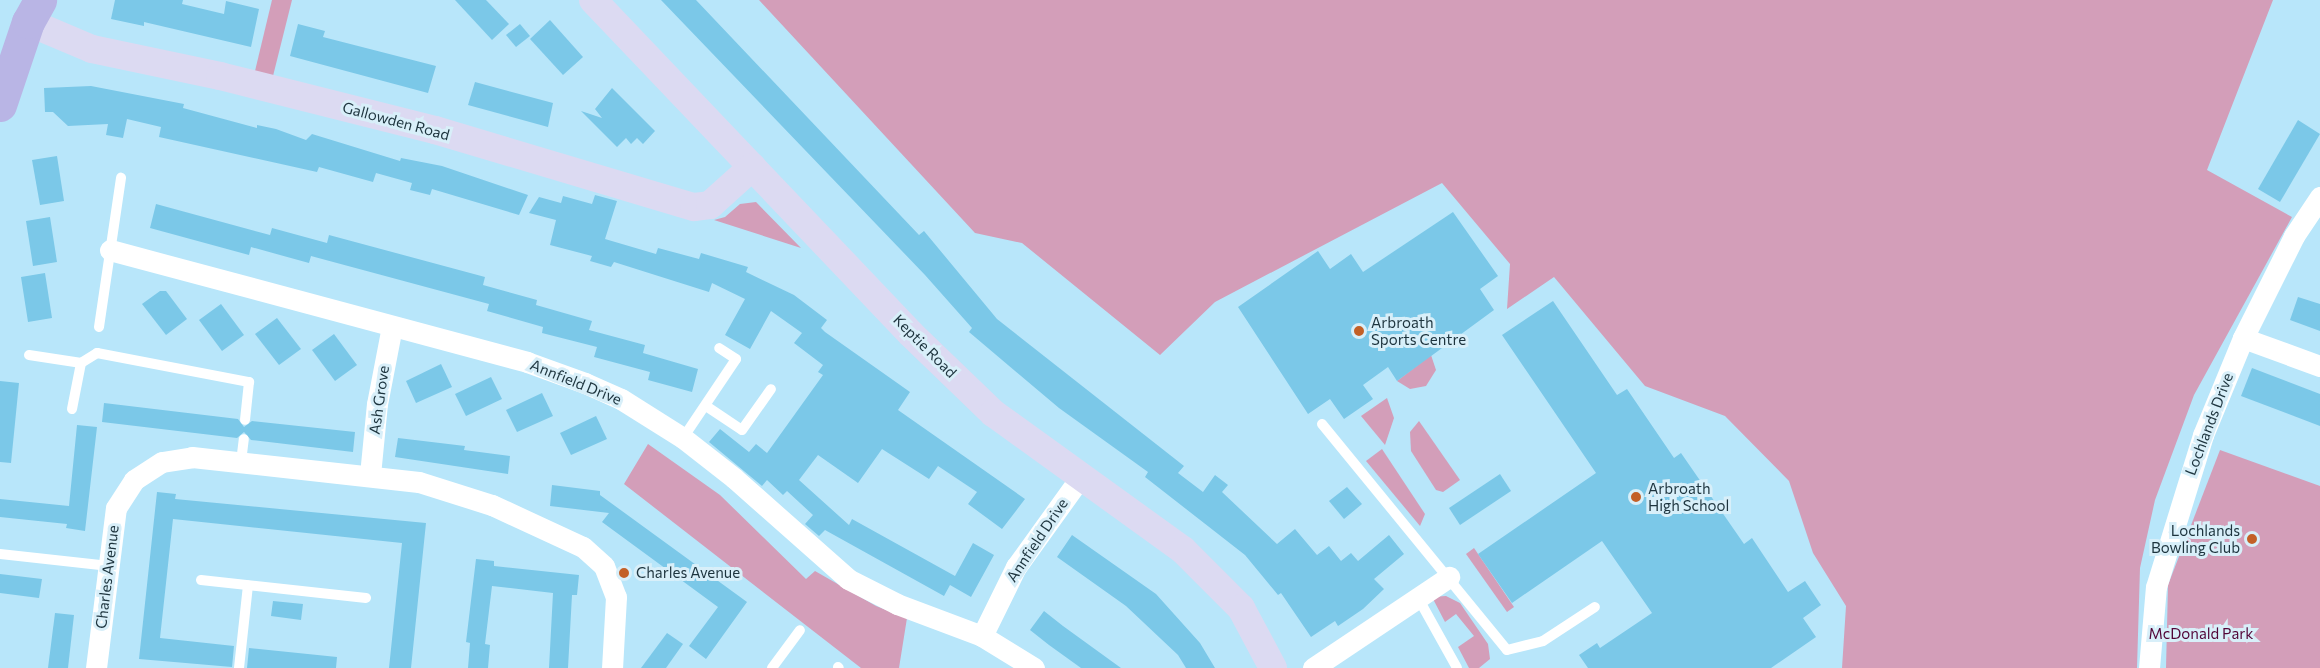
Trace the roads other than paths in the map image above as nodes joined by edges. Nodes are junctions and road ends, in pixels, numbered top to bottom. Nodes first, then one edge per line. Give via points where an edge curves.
1 (593, 0) edge
2 (34, 11) edge
3 (0, 105) edge
4 (752, 167) junction
5 (121, 178) dead end
6 (2320, 197) edge
7 (110, 250) junction
8 (392, 326) junction
9 (99, 327) dead end
10 (2243, 338) junction
11 (719, 348) dead end
12 (29, 355) dead end
13 (81, 363) junction
14 (2320, 366) edge
15 (771, 389) dead end
16 (706, 406) junction
17 (72, 409) dead end
18 (245, 420) dead end
19 (1322, 424) dead end
20 (683, 438) junction
21 (243, 439) dead end
22 (241, 462) junction
23 (370, 475) junction
24 (1080, 477) junction
25 (0, 555) edge
26 (109, 566) junction
27 (1449, 577) junction
28 (201, 580) dead end
29 (248, 585) junction
30 (1417, 596) junction
31 (366, 598) dead end
32 (1595, 608) dead end
33 (800, 630) dead end
34 (982, 636) junction
35 (96, 668) edge
36 (239, 668) edge
37 (612, 668) edge
38 (772, 668) edge
39 (1034, 668) edge
40 (1273, 668) edge
41 (1313, 668) edge
42 (1457, 668) edge
43 (2149, 668) edge

1 - 4 main road, Keptie Road
2 - 3 main road
2 - 4 main road, Gallowden Road via 92,49 220,76 435,130 694,207 710,205
4 - 24 main road, Keptie Road via 911,334 993,413
5 - 7 lane
6 - 10 street, Lochlands Drive via 2294,236
7 - 8 street, Annfield Drive
7 - 9 lane
8 - 20 street, Annfield Drive via 559,373 621,399
8 - 23 street, Ash Grove via 376,404
10 - 14 street
10 - 43 street, Lochlands Drive via 2203,435 2169,538 2156,587
11 - 16 lane via 736,359
12 - 13 lane
13 - 17 lane
13 - 18 lane via 97,353 249,382
15 - 16 lane via 742,430
16 - 20 lane
19 - 27 lane
20 - 34 street, Annfield Drive via 848,579 897,604
21 - 22 lane
22 - 23 street, Charles Avenue
22 - 26 street, Charles Avenue via 192,457 172,460 134,480 116,508
23 - 37 street, Charles Avenue via 419,482 492,505 583,547 604,566 616,597
24 - 34 street, Annfield Drive via 1016,567
24 - 40 main road, Keptie Road via 1183,550 1241,608
25 - 26 lane
26 - 35 street, Charles Avenue
27 - 30 street
27 - 32 lane via 1507,650 1543,641
28 - 29 lane
29 - 31 lane
29 - 36 lane
30 - 41 street
30 - 42 lane
33 - 38 lane
34 - 39 street, Annfield Drive

